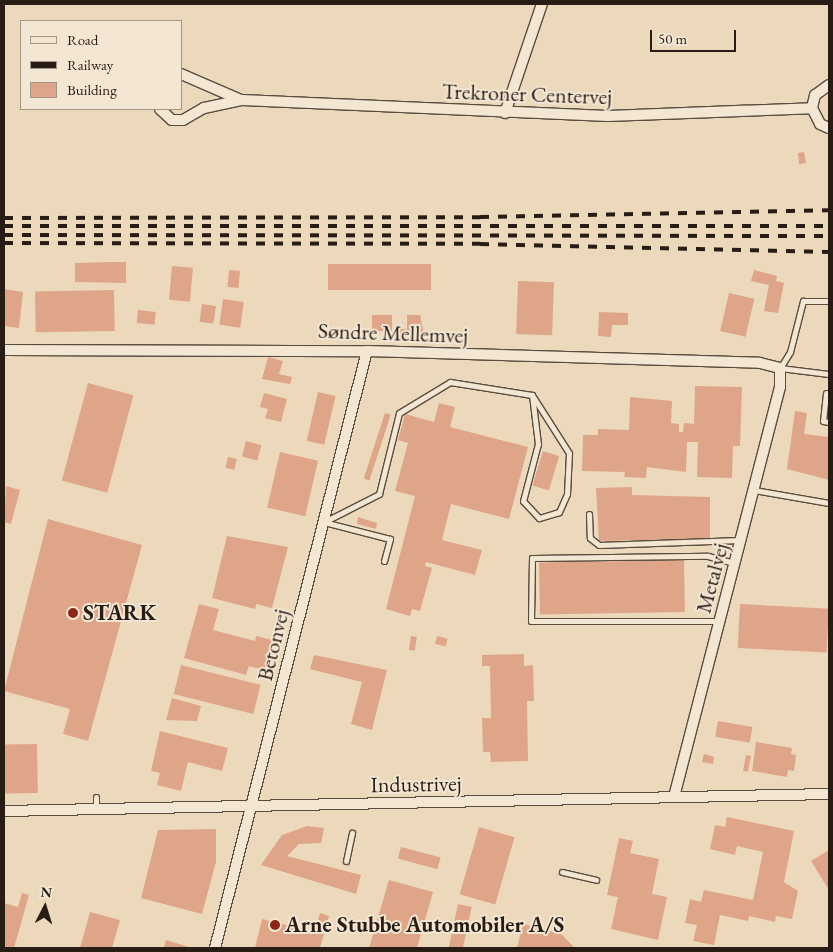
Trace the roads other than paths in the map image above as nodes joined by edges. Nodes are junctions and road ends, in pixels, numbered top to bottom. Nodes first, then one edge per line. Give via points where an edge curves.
1 (542, 4) edge
2 (182, 74) edge
3 (829, 85) edge
4 (242, 100) junction
5 (812, 108) junction
6 (161, 110) edge
7 (505, 113) junction
8 (829, 128) edge
9 (829, 301) edge
10 (4, 350) edge
11 (367, 351) junction
12 (780, 368) junction
13 (829, 374) edge
14 (826, 393) dead end
15 (532, 395) junction
16 (829, 422) edge
17 (754, 490) junction
18 (829, 502) edge
19 (589, 514) dead end
20 (324, 522) junction
21 (741, 540) junction
22 (384, 562) dead end
23 (735, 563) junction
24 (720, 621) junction
25 (829, 794) edge
26 (674, 796) junction
27 (96, 797) dead end
28 (252, 805) junction
29 (96, 810) junction
30 (4, 811) edge
31 (352, 833) dead end
32 (346, 860) dead end
33 (562, 872) dead end
34 (596, 880) dead end
35 (215, 948) edge

1 - 7 street
2 - 4 street, Trekroner Centervej
3 - 5 street via 815,94
4 - 6 street, Trekroner Centervej via 204,108 183,120 172,120
4 - 7 street, Trekroner Centervej
5 - 7 street, Trekroner Centervej via 655,116
5 - 8 street via 820,124
9 - 12 lane via 803,302 790,352
10 - 11 street, Søndre Mellemvej
11 - 12 street, Søndre Mellemvej via 760,363
11 - 20 street, Betonvej
12 - 13 lane
12 - 17 street, Metalvej via 780,387
14 - 16 lane via 823,421
15 - 15 lane via 538,444 523,501 532,514 546,520 564,505 569,452
15 - 20 lane via 450,382 399,413 379,494
17 - 18 lane
17 - 21 street, Metalvej
19 - 21 lane via 590,538 599,545
20 - 22 lane via 390,539
20 - 28 street, Betonvej
21 - 23 street, Metalvej
23 - 24 street, Metalvej
23 - 24 lane via 708,556 532,558 531,621
24 - 26 street, Metalvej
25 - 26 street, Industrivej
26 - 28 street, Industrivej
27 - 29 lane
28 - 29 street, Industrivej
28 - 35 street, Betonvej
29 - 30 street, Industrivej
31 - 32 lane
33 - 34 lane

